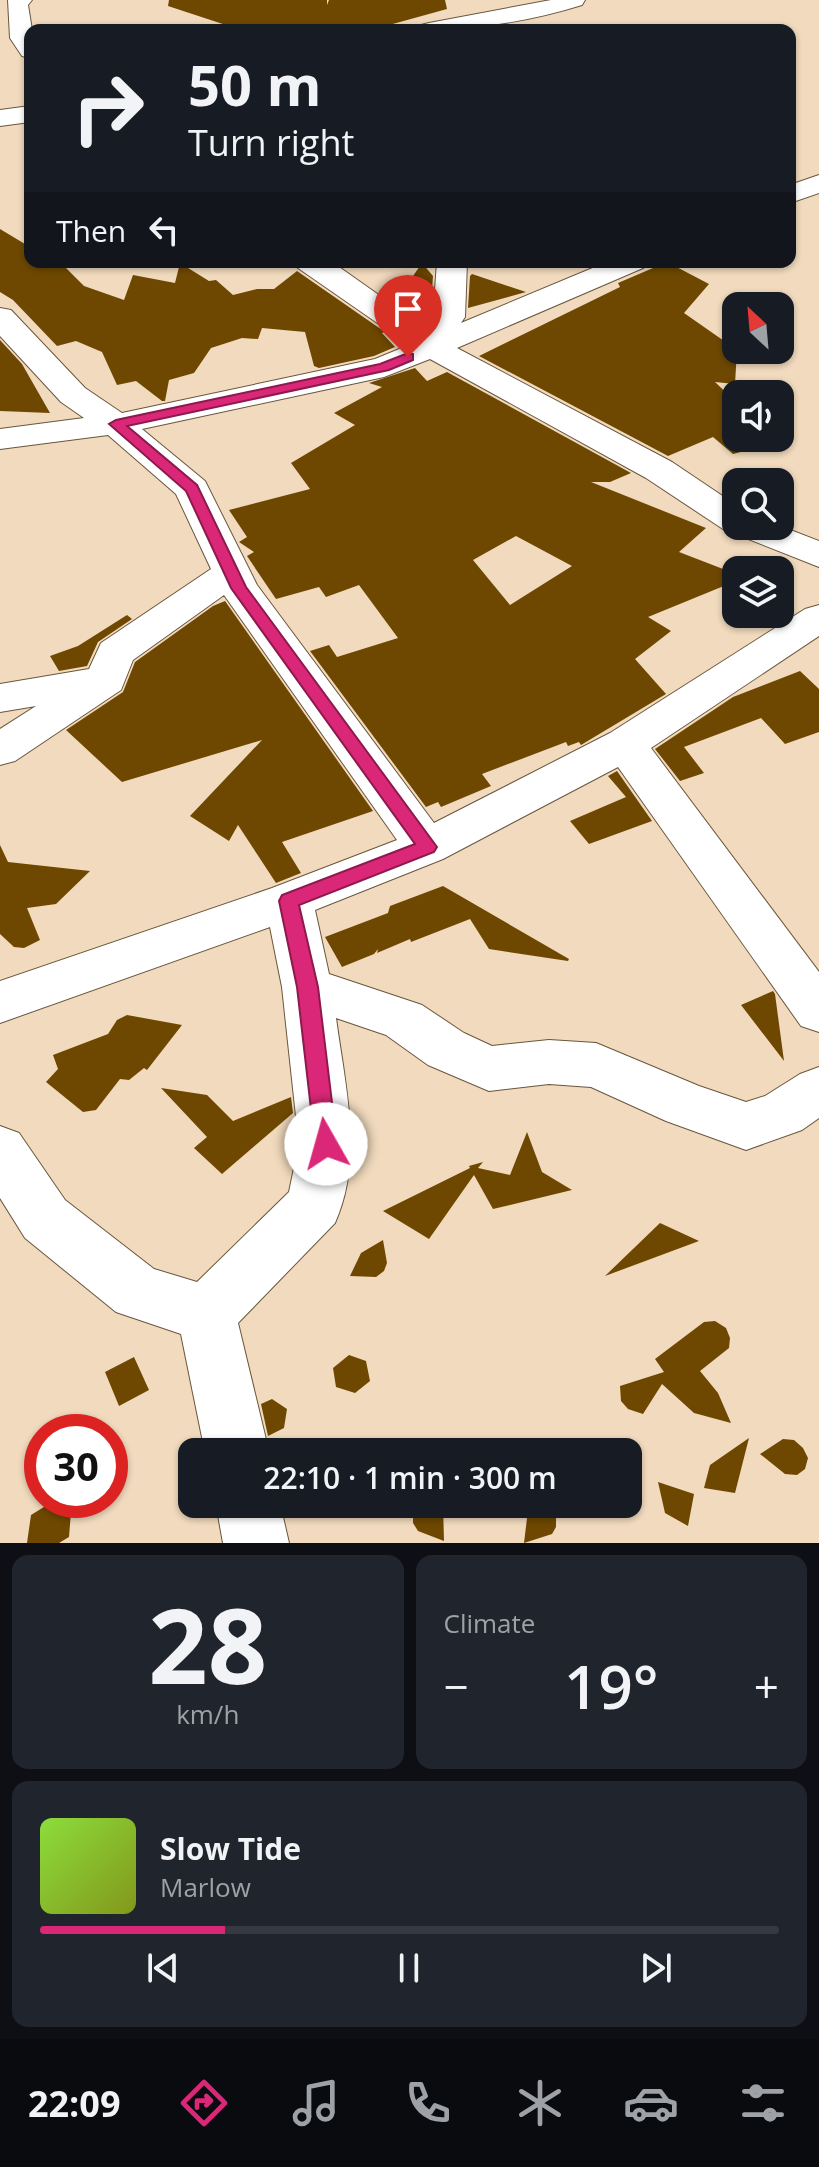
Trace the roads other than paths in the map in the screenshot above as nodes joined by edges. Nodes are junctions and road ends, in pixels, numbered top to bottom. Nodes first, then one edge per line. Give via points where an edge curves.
1 (21, 0) edge
2 (571, 1) edge
3 (464, 24) edge
4 (538, 24) edge
5 (24, 41) edge
6 (24, 115) edge
7 (0, 118) edge
8 (819, 183) edge
9 (796, 193) edge
10 (317, 268) edge
11 (452, 268) edge
12 (619, 268) edge
13 (0, 317) edge
14 (432, 347) junction
15 (116, 424) junction
16 (0, 439) edge
17 (722, 512) edge
18 (782, 540) edge
19 (819, 555) edge
20 (232, 572) junction
21 (819, 618) edge
22 (106, 680) junction
23 (0, 698) edge
24 (625, 744) junction
25 (0, 750) edge
26 (427, 847) junction
27 (289, 901) junction
28 (307, 987) junction
29 (0, 1002) edge
30 (819, 1011) edge
31 (819, 1090) edge
32 (0, 1150) edge
33 (206, 1314) junction
34 (234, 1438) edge
35 (251, 1518) edge
36 (256, 1543) edge

1 - 5 street via 17,3
2 - 3 street
2 - 4 street
6 - 7 street
8 - 9 street
10 - 14 street
11 - 14 street via 449,317
12 - 14 street
13 - 15 street via 73,395
14 - 15 street via 384,367
14 - 17 street via 659,470
15 - 16 street
15 - 20 street via 192,489
18 - 19 street
20 - 22 street via 115,653
20 - 26 street
21 - 24 street
22 - 23 street
22 - 25 street
24 - 26 street
24 - 30 street
26 - 27 street
27 - 28 street
27 - 29 street
28 - 31 street via 404,1020 446,1049 489,1069 549,1062 596,1065 746,1126 783,1113
28 - 33 street via 326,1144 315,1205
32 - 33 street via 45,1219 137,1292
33 - 34 street
35 - 36 street

